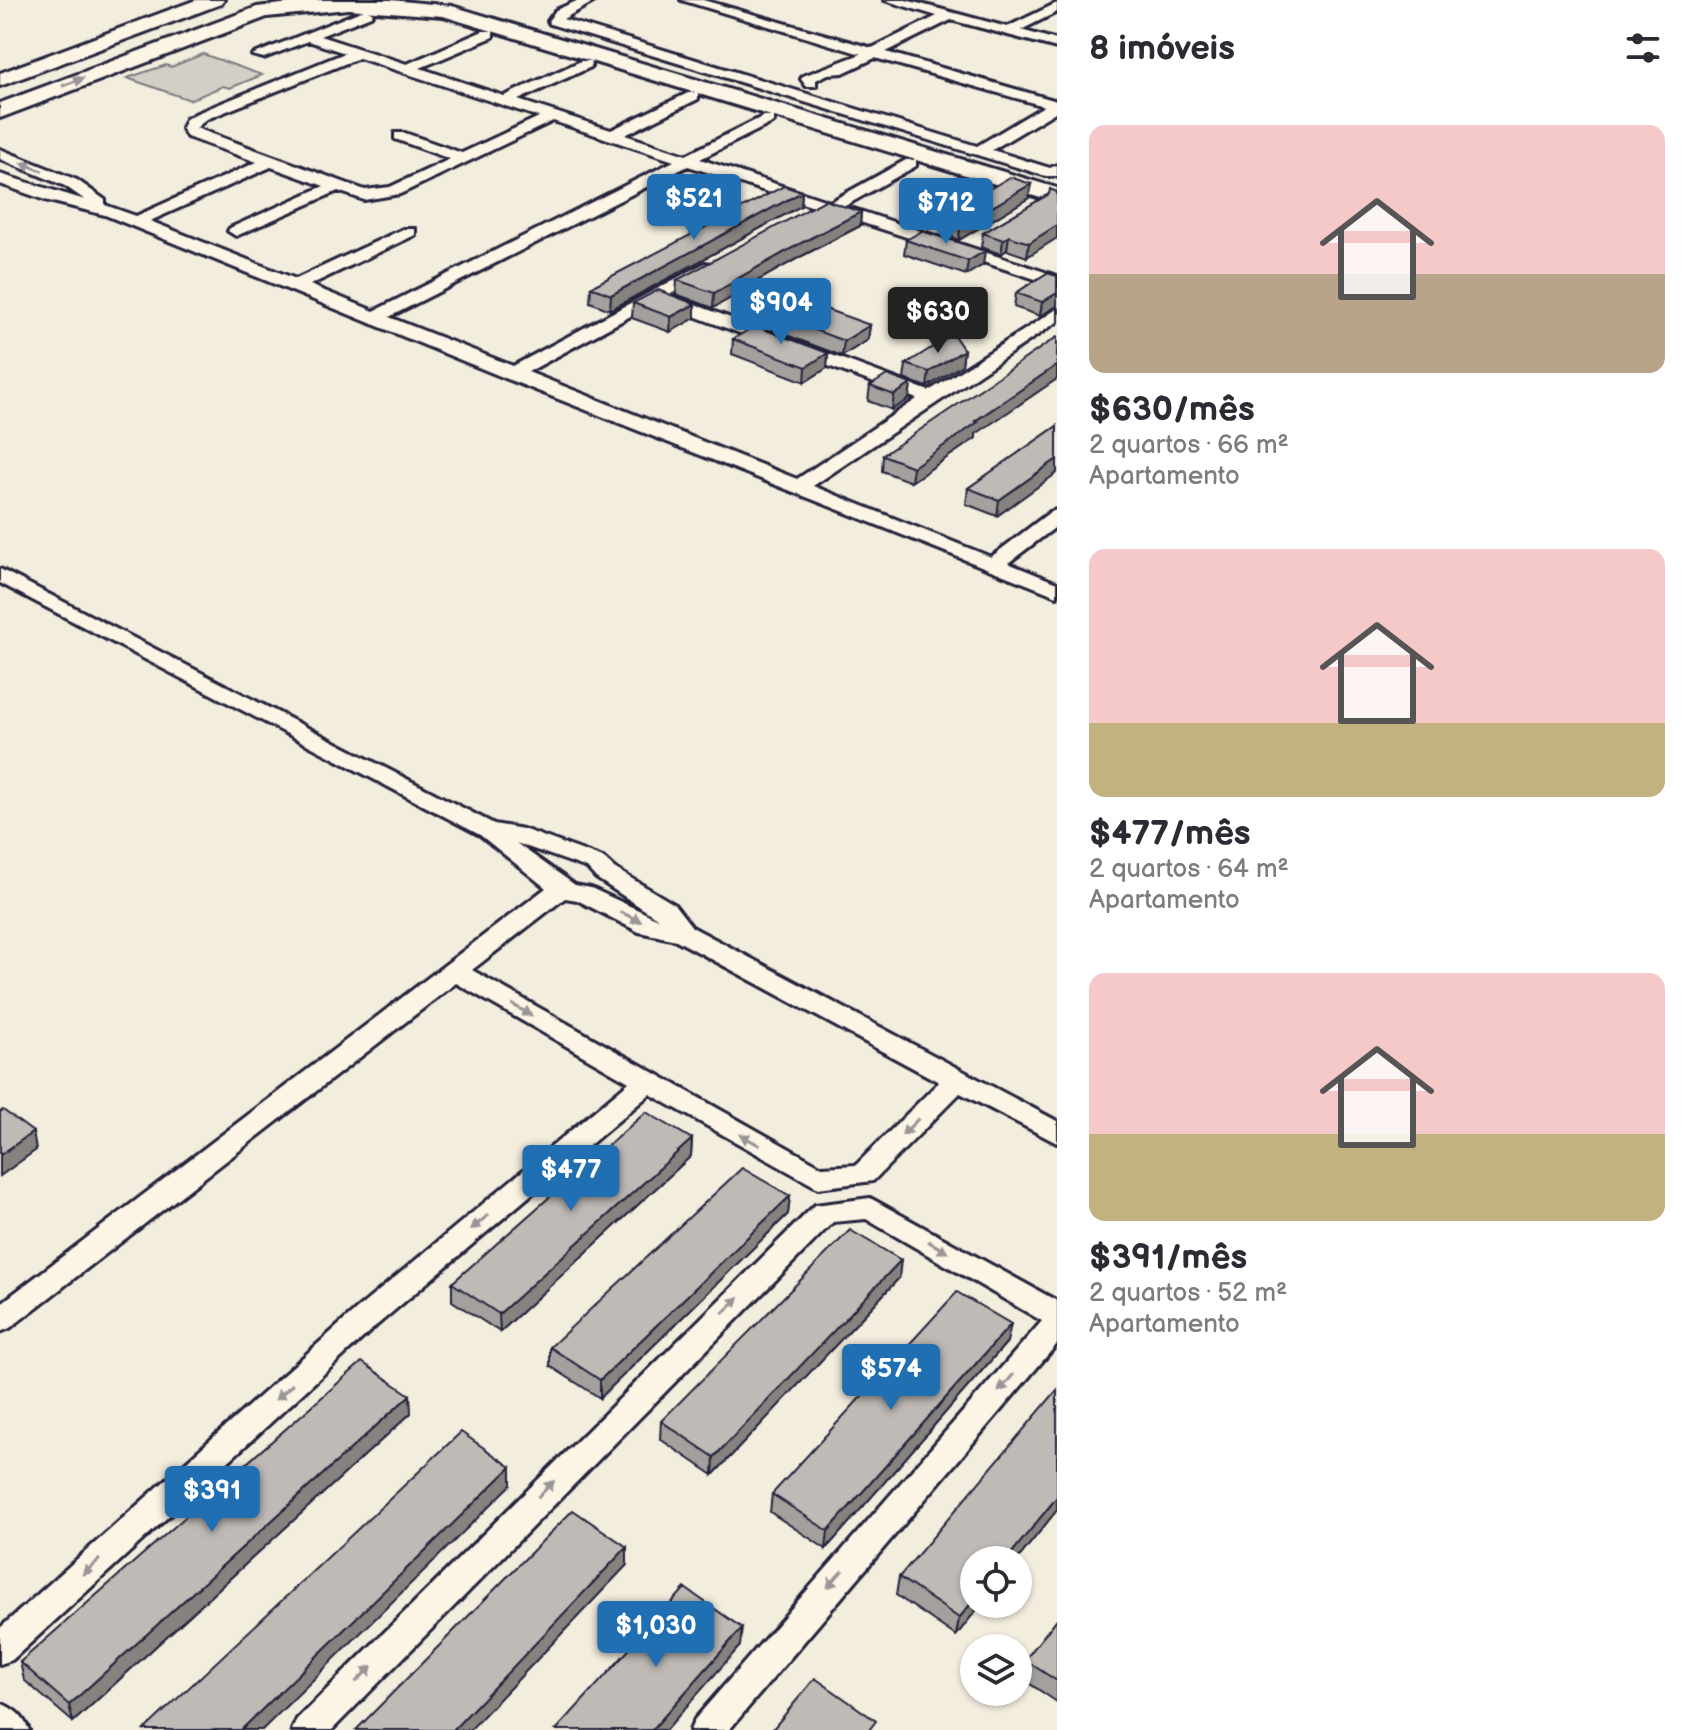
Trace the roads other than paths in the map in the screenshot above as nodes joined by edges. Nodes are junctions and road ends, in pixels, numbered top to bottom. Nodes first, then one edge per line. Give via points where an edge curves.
1 (214, 0) edge
2 (296, 0) edge
3 (590, 0) edge
4 (688, 0) edge
5 (891, 0) edge
6 (941, 0) edge
7 (356, 5) edge
8 (1057, 7) edge
9 (923, 9) junction
10 (949, 16) junction
11 (548, 19) junction
12 (1009, 31) junction
13 (488, 34) dead end
14 (307, 36) junction
15 (1057, 44) edge
16 (562, 45) junction
17 (358, 53) junction
18 (873, 53) junction
19 (259, 55) dead end
20 (586, 64) dead end
21 (407, 69) junction
22 (0, 80) edge
23 (791, 94) junction
24 (693, 96) dead end
25 (504, 101) junction
26 (1057, 105) edge
27 (2, 111) edge
28 (553, 116) junction
29 (769, 119) dead end
30 (400, 136) dead end
31 (611, 136) junction
32 (979, 151) junction
33 (0, 154) edge
34 (462, 158) junction
35 (688, 161) junction
36 (270, 162) junction
37 (911, 163) dead end
38 (1057, 170) edge
39 (0, 179) edge
40 (75, 186) junction
41 (337, 186) junction
42 (51, 197) junction
43 (1041, 202) edge
44 (828, 205) junction
45 (110, 211) junction
46 (796, 219) edge
47 (136, 222) junction
48 (236, 231) dead end
49 (409, 232) dead end
50 (716, 262) edge
51 (1057, 281) edge
52 (295, 286) junction
53 (655, 295) junction
54 (1057, 314) edge
55 (373, 318) junction
56 (511, 374) junction
57 (931, 398) junction
58 (798, 487) junction
59 (1057, 516) edge
60 (993, 565) junction
61 (0, 575) edge
62 (1057, 590) edge
63 (488, 830) junction
64 (577, 859) junction
65 (605, 873) junction
66 (565, 887) junction
67 (683, 933) junction
68 (454, 971) junction
69 (957, 1080) junction
70 (647, 1082) junction
71 (1057, 1133) edge
72 (863, 1174) junction
73 (818, 1178) junction
74 (870, 1208) junction
75 (825, 1212) junction
76 (1057, 1315) edge
77 (0, 1320) edge
78 (1057, 1324) edge
79 (0, 1649) edge
80 (0, 1719) edge
81 (12, 1730) edge
82 (309, 1730) edge
83 (707, 1730) edge

1 - 22 street
2 - 7 street
3 - 11 street
4 - 18 street
5 - 9 street
6 - 9 street
7 - 14 street
7 - 16 street via 445,10
27 -> 7 street via 264,11
8 - 12 street
9 - 10 street
10 - 12 street
10 - 18 street
11 - 16 street
11 - 23 street
12 - 15 street
13 - 21 street
14 - 17 street
14 - 19 street
16 - 43 street
17 - 21 street
17 - 36 street via 191,122 192,134
18 - 23 street via 838,70 842,75
18 - 26 street
20 - 25 street
21 - 25 street
23 - 32 street
24 - 31 street
25 - 28 street
26 - 32 street
28 - 31 street
28 - 34 street
29 - 35 street
30 - 34 street
31 - 35 street
32 - 38 street via 1051,173
40 -> 33 street
34 - 41 street via 385,194 364,195
35 - 44 street
35 - 55 street
36 - 41 street
36 - 47 street
37 - 44 street
39 - 42 street
40 - 42 street
40 - 45 street
41 - 48 street
42 - 45 street
44 - 46 street
44 - 51 street via 967,245
45 - 47 street
47 - 52 street
49 - 52 street
50 - 53 street
52 - 55 street
53 - 56 street
53 - 57 street
54 - 57 street
55 - 56 street
56 - 58 street
57 - 58 street
58 - 60 street
59 - 60 street
60 - 62 street
61 - 63 street
63 - 64 street via 515,834
63 - 66 street
64 - 65 street via 595,863
64 - 66 street via 555,867
65 - 66 street via 599,886
65 - 67 street via 665,910
66 -> 67 street via 648,926
66 - 68 street
67 - 69 street
68 -> 70 street
68 - 77 street
69 - 71 street
69 -> 72 street
73 -> 70 street
70 -> 79 street via 367,1317
72 - 73 street
72 - 74 street
73 - 75 street
74 - 75 street
74 -> 76 street
82 -> 75 street
78 -> 83 street
80 - 81 street

